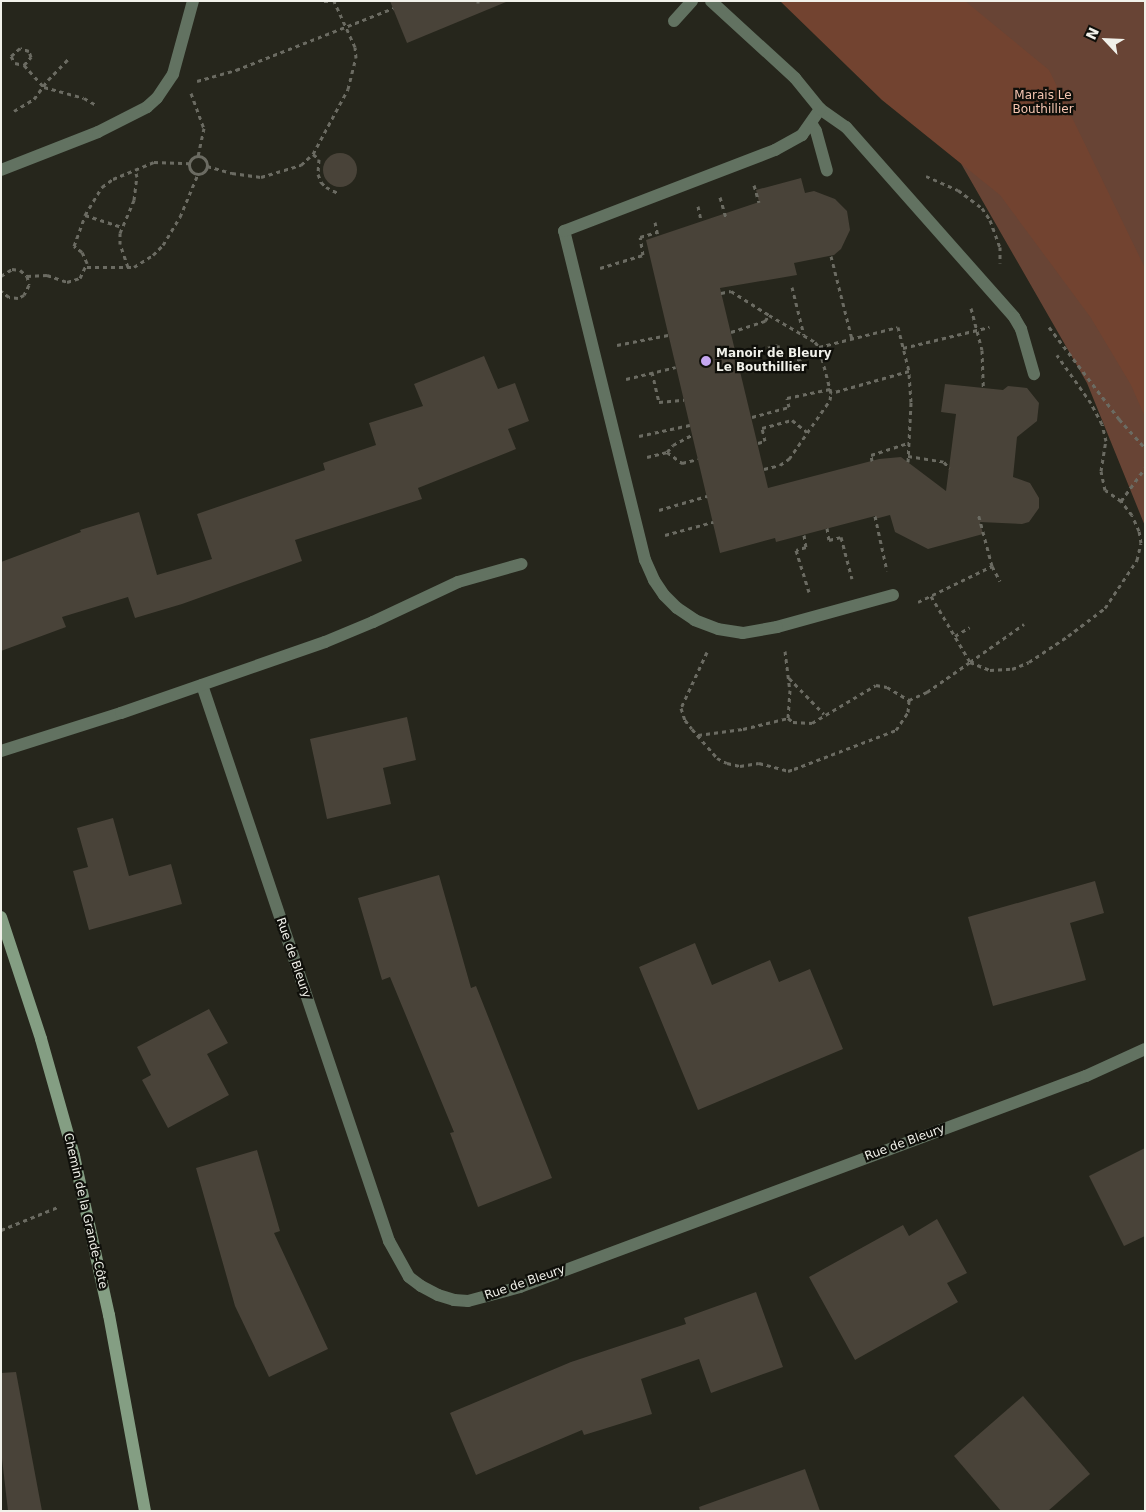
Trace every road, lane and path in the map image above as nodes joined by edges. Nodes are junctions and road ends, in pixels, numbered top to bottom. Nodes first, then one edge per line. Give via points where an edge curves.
1 (193, 1) edge
2 (334, 1) edge
3 (692, 1) edge
4 (711, 1) edge
5 (393, 8) dead end
6 (674, 21) dead end
7 (346, 26) junction
8 (68, 59) dead end
9 (24, 65) junction
10 (195, 82) dead end
11 (44, 87) junction
12 (190, 91) dead end
13 (820, 109) junction
14 (14, 111) dead end
15 (101, 111) dead end
16 (811, 122) junction
17 (312, 154) junction
18 (198, 156) junction
19 (189, 163) junction
20 (207, 166) junction
21 (135, 169) junction
22 (1, 170) edge
23 (827, 171) dead end
24 (198, 174) junction
25 (751, 177) dead end
26 (718, 188) dead end
27 (338, 193) dead end
28 (759, 202) dead end
29 (85, 215) junction
30 (726, 218) dead end
31 (121, 227) junction
32 (657, 232) dead end
33 (830, 256) dead end
34 (87, 267) junction
35 (128, 267) junction
36 (592, 270) dead end
37 (1, 276) edge
38 (27, 276) junction
39 (792, 287) dead end
40 (1, 291) edge
41 (721, 293) dead end
42 (971, 308) dead end
43 (769, 316) junction
44 (994, 326) dead end
45 (976, 330) junction
46 (731, 332) dead end
47 (668, 335) dead end
48 (804, 335) junction
49 (852, 339) junction
50 (644, 340) dead end
51 (819, 347) junction
52 (903, 348) junction
53 (1053, 348) dead end
54 (820, 353) junction
55 (737, 356) dead end
56 (676, 367) dead end
57 (909, 371) junction
58 (1034, 374) dead end
59 (830, 388) junction
60 (984, 388) dead end
61 (831, 393) junction
62 (684, 400) dead end
63 (752, 417) dead end
64 (690, 425) dead end
65 (669, 428) dead end
66 (807, 432) junction
67 (692, 435) dead end
68 (909, 442) junction
69 (758, 443) dead end
70 (908, 456) junction
71 (698, 460) dead end
72 (872, 461) dead end
73 (908, 462) dead end
74 (949, 468) dead end
75 (1145, 468) edge
76 (764, 469) dead end
77 (707, 496) dead end
78 (1121, 501) junction
79 (978, 513) dead end
80 (635, 516) junction
81 (875, 516) dead end
82 (713, 522) dead end
83 (828, 528) dead end
84 (804, 535) dead end
85 (641, 541) junction
86 (880, 542) dead end
87 (845, 550) dead end
88 (800, 562) dead end
89 (521, 564) dead end
90 (992, 566) junction
91 (1000, 581) dead end
92 (893, 595) dead end
93 (931, 596) junction
94 (916, 602) dead end
95 (1024, 624) dead end
96 (970, 626) dead end
97 (718, 628) junction
98 (955, 636) junction
99 (970, 662) junction
100 (202, 685) junction
101 (909, 700) junction
102 (824, 714) junction
103 (788, 718) junction
104 (698, 735) junction
105 (1, 751) edge
106 (1, 916) edge
107 (1145, 1049) edge
108 (61, 1206) dead end
109 (1, 1230) edge
110 (145, 1511) edge

1 - 22 street via 173,74 147,107 98,132
2 - 7 path
3 - 6 street
4 - 13 street via 795,78
5 - 7 path
7 - 10 path via 236,70
7 - 17 path via 355,47 353,72 348,89
8 - 11 path
9 - 9 path via 31,57 29,50 20,48 11,56 16,63
9 - 11 path
11 - 14 path via 34,99
11 - 15 path via 91,100
12 - 18 path via 204,128
13 - 16 street
13 - 58 street via 846,127 1014,317
16 - 23 street
16 - 80 street via 802,134 769,153 564,231
17 - 20 path via 301,165 261,177
17 - 27 path via 319,159 321,182
18 - 19 path via 192,157
18 - 20 path via 206,160
19 - 21 path via 154,162
19 - 24 path via 190,170
20 - 24 path
21 - 29 path via 102,187
21 - 31 path via 134,200
24 - 35 path via 180,217 163,244 142,263
25 - 28 path
26 - 30 path
29 - 31 path
29 - 34 path via 74,246 85,257
31 - 35 path via 120,244
32 - 36 path via 640,237 643,255
33 - 49 path
34 - 35 path
34 - 38 path via 74,281 60,281 47,275
37 - 38 path via 12,268
38 - 40 path via 29,285 24,295 12,298
39 - 48 path
41 - 43 path via 731,291
42 - 45 path
43 - 46 path via 765,321
43 - 48 path
44 - 45 path
45 - 52 path
45 - 60 path via 984,368
47 - 50 path
48 - 51 path
49 - 51 path
49 - 52 path via 898,327
51 - 54 path
52 - 57 path
53 - 78 path via 1102,424 1106,441 1102,481 1105,490
54 - 55 path via 782,364 778,345
54 - 59 path
56 - 62 path via 652,372 660,402
57 - 61 path
57 - 68 path
59 - 61 path
59 - 63 path via 787,398 789,407
61 - 66 path via 830,400
64 - 65 path
66 - 69 path via 792,420 762,428 765,441
66 - 76 path via 788,459
67 - 71 path via 667,452 682,463
68 - 70 path
68 - 72 path via 871,455
70 - 73 path
70 - 74 path via 944,462
75 - 78 path
77 - 80 path
78 - 99 path via 1132,515 1141,543 1137,560 1105,608 1029,662 1012,669 990,670
79 - 90 path
80 - 85 street
81 - 86 path
82 - 85 path
83 - 87 path via 829,540 841,537
84 - 88 path via 806,547 796,550
85 - 97 street via 654,580 664,594 695,620
89 - 100 street via 458,582 341,635
90 - 91 path
90 - 93 path
92 - 97 street via 756,632
93 - 94 path
93 - 98 path
95 - 99 path
96 - 98 path
97 - 104 path via 681,708 685,720
98 - 99 path
99 - 101 path via 927,692
100 - 105 street
100 - 107 street, Rue de Bleury via 389,1241 410,1276 438,1295 468,1301 520,1287 1086,1076
101 - 102 path via 887,687 876,686
101 - 104 path via 908,712 896,730 788,771 758,763 727,764 717,758
102 - 103 path via 812,723 793,722
102 - 103 path via 789,678
103 - 104 path
106 - 110 main road, Chemin de la Grande-Côte via 74,1156 113,1332
108 - 109 path

